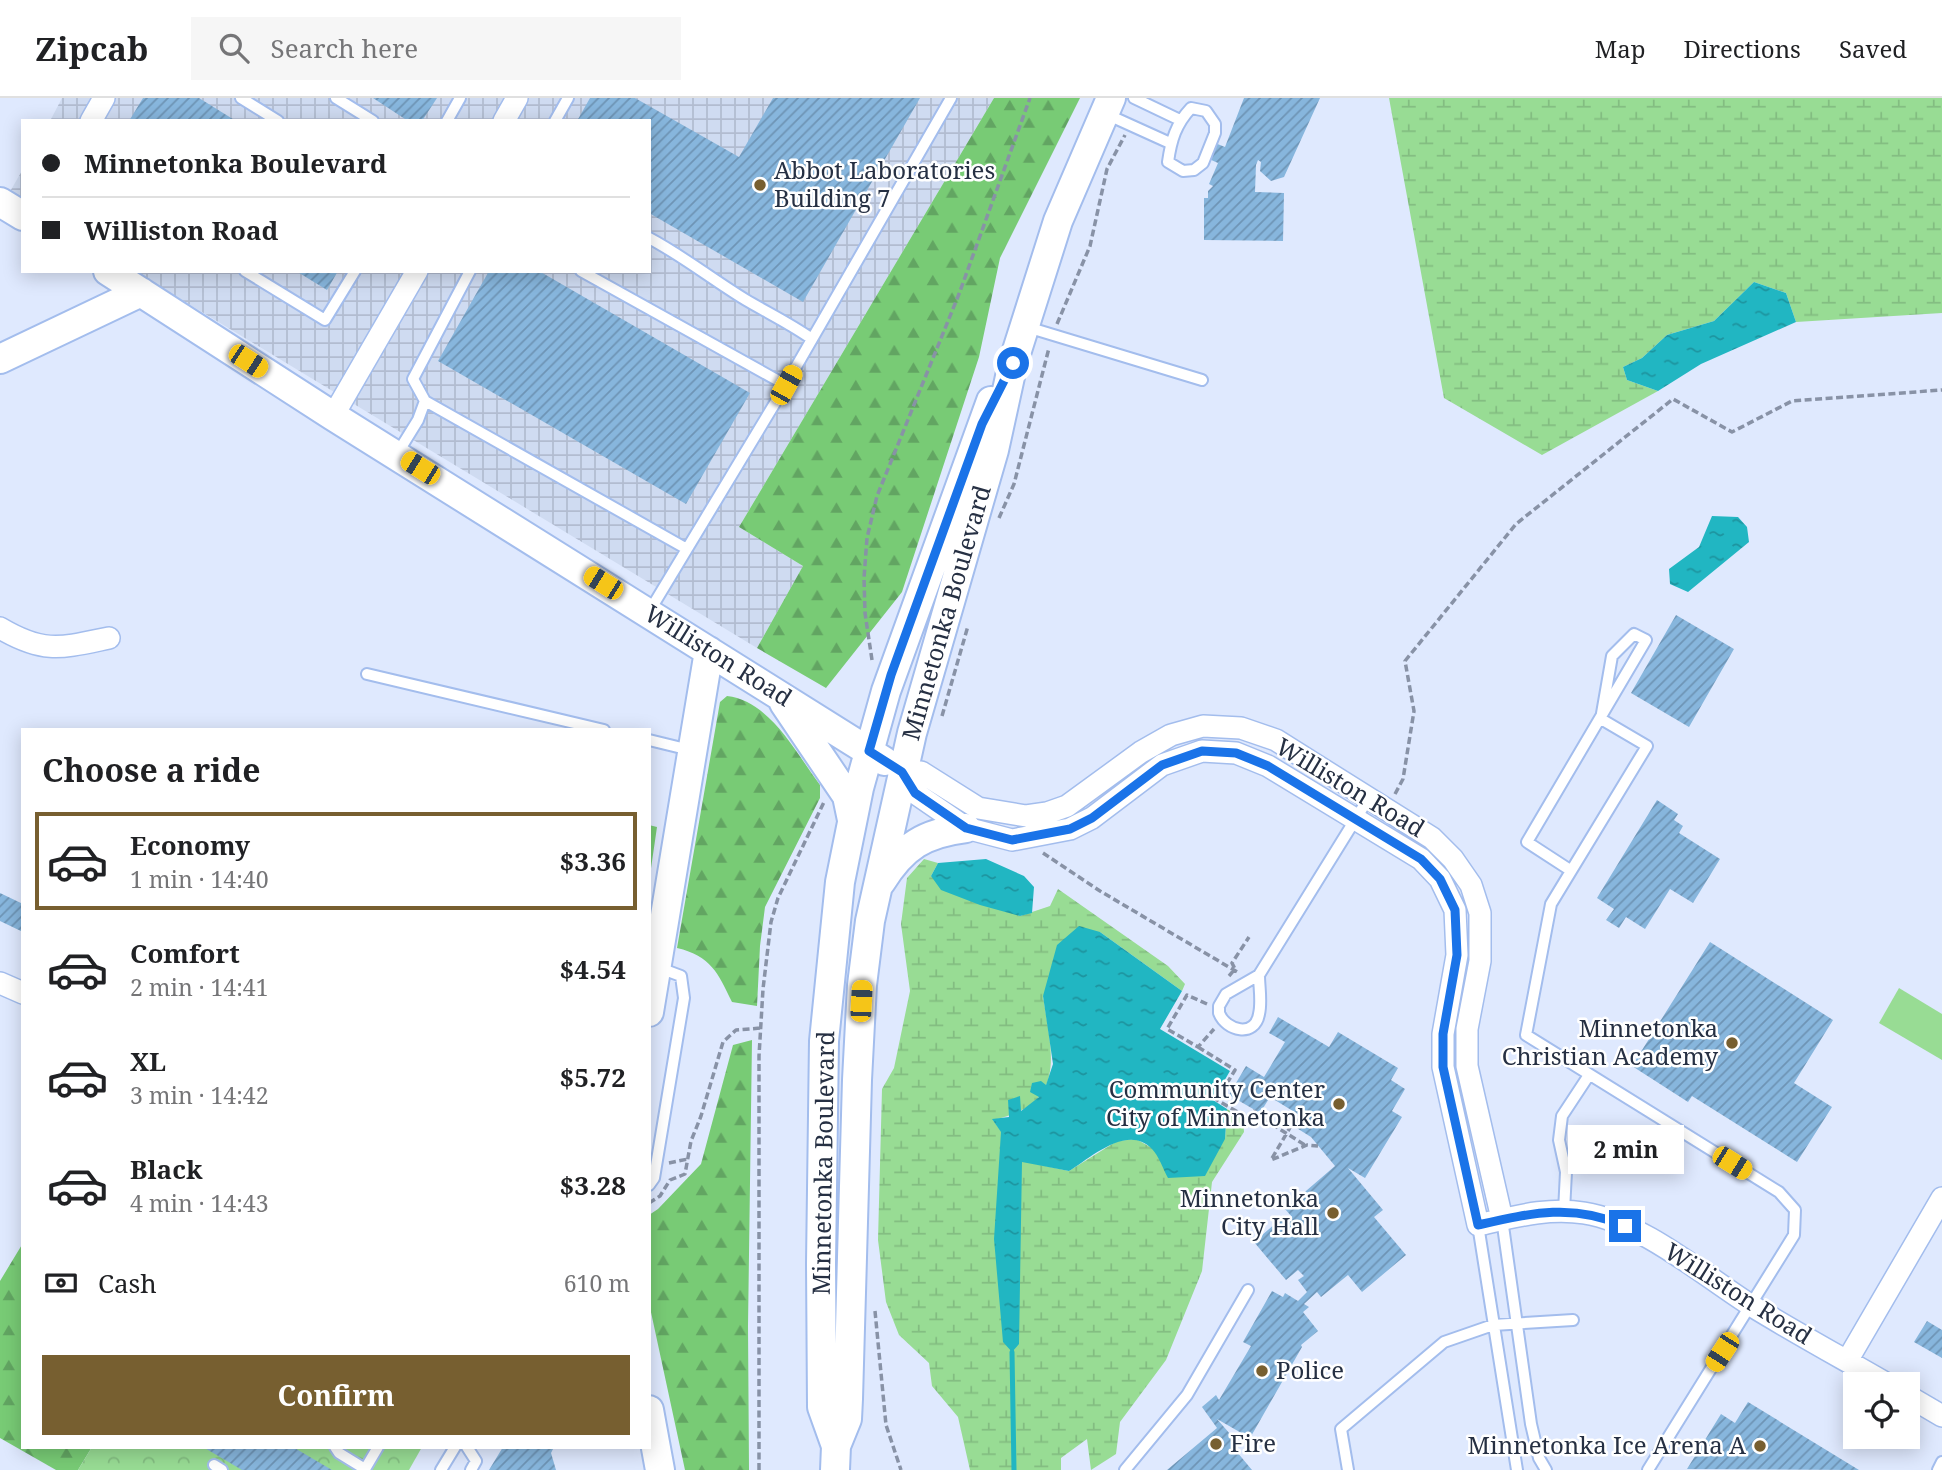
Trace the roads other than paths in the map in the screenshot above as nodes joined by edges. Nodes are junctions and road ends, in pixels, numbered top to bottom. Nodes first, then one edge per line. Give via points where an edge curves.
1 (104, 98) edge
2 (241, 98) edge
3 (336, 98) edge
4 (460, 98) edge
5 (517, 98) edge
6 (568, 98) edge
7 (951, 98) edge
8 (1134, 98) edge
9 (1193, 103) edge
10 (1107, 105) edge
11 (92, 119) edge
12 (275, 119) edge
13 (370, 119) edge
14 (448, 119) edge
15 (505, 119) edge
16 (556, 119) edge
17 (1180, 120) junction
18 (1170, 142) junction
19 (0, 202) edge
20 (21, 215) edge
21 (651, 239) edge
22 (111, 273) edge
23 (248, 273) edge
24 (354, 273) edge
25 (416, 273) edge
26 (469, 273) edge
27 (585, 273) edge
28 (141, 292) junction
29 (1024, 326) junction
30 (812, 339) junction
31 (0, 359) edge
32 (1013, 363) junction
33 (1202, 380) dead end
34 (786, 385) junction
35 (425, 401) junction
36 (334, 416) junction
37 (397, 454) junction
38 (687, 549) junction
39 (649, 612) junction
40 (0, 628) edge
41 (109, 638) dead end
42 (709, 651) junction
43 (367, 674) dead end
44 (778, 695) junction
45 (1601, 719) junction
46 (596, 728) edge
47 (651, 740) edge
48 (693, 751) junction
49 (869, 751) junction
50 (902, 772) junction
51 (1368, 799) junction
52 (852, 820) junction
53 (1356, 820) junction
54 (966, 828) junction
55 (1570, 870) junction
56 (876, 890) junction
57 (657, 967) junction
58 (1259, 975) junction
59 (0, 983) edge
60 (21, 992) edge
61 (651, 1001) edge
62 (1589, 1075) junction
63 (651, 1182) edge
64 (1942, 1198) edge
65 (1564, 1211) junction
66 (1502, 1219) junction
67 (1478, 1225) junction
68 (1248, 1290) dead end
69 (1751, 1305) junction
70 (1573, 1320) dead end
71 (1517, 1323) junction
72 (1493, 1325) junction
73 (1847, 1362) junction
74 (1865, 1372) edge
75 (1920, 1403) edge
76 (1942, 1416) edge
77 (651, 1421) edge
78 (336, 1449) edge
79 (376, 1449) edge
80 (454, 1449) edge
81 (468, 1449) edge
82 (835, 1458) edge
83 (1942, 1462) edge
84 (364, 1469) edge
85 (441, 1470) edge
86 (471, 1470) edge
87 (660, 1470) edge
88 (1125, 1470) edge
89 (1348, 1470) edge
90 (1517, 1470) edge
91 (1546, 1470) edge
92 (1648, 1470) edge
93 (1938, 1470) edge

1 - 11 street
2 - 12 lane
3 - 13 lane
4 - 14 lane
5 - 15 street
6 - 16 lane
7 - 30 lane
8 - 17 lane
9 - 17 lane
9 - 18 lane via 1215,124 1203,163 1183,171 1168,162
10 - 18 lane via 1130,124
10 - 29 main road, Minnetonka Boulevard via 1058,221
17 - 18 lane
19 - 20 main road
21 - 30 lane
22 - 28 main road, Williston Road
23 - 24 lane via 325,320
25 - 36 street
26 - 35 lane via 413,379
27 - 34 lane
28 - 31 main road
28 - 36 main road, Williston Road
29 - 32 main road, Minnetonka Boulevard
29 - 33 lane
30 - 34 lane
32 - 49 main road, Minnetonka Boulevard via 982,424 889,680
32 - 50 main road, Minnetonka Boulevard via 995,450
34 - 38 lane
35 - 37 lane
35 - 38 lane
36 - 37 main road, Williston Road
37 - 39 main road, Williston Road
38 - 39 lane
39 - 42 main road, Williston Road
40 - 41 street via 51,649
42 - 44 main road, Williston Road
42 - 48 main road
43 - 46 lane
44 - 49 main road, Williston Road
44 - 52 main road via 847,796
45 - 45 lane via 1646,640 1634,634 1612,656
45 - 55 lane via 1527,842
45 - 55 lane via 1647,746
47 - 48 lane
48 - 57 main road
49 - 50 main road, Williston Road
49 - 52 main road, Minnetonka Boulevard
50 - 51 street, Williston Road via 921,772 978,808 1026,816 1067,806 1171,735 1203,726 1241,728 1276,740
50 - 54 street, Williston Road via 915,793
50 - 56 main road, Minnetonka Boulevard
51 - 53 lane
51 - 66 street, Williston Road via 1432,838 1453,859 1471,885 1480,913 1480,961 1467,1029 1467,1066
52 - 82 main road, Minnetonka Boulevard via 841,871 826,1009 823,1103 821,1392
53 - 54 street, Williston Road via 1268,766 1236,753 1202,751 1162,765 1092,818 1070,829 1012,840
53 - 58 lane
53 - 67 street, Williston Road via 1421,859 1440,879 1455,910 1457,955 1443,1034 1443,1067
54 - 56 main road via 922,838 892,864
55 - 62 lane via 1551,904 1526,1035
56 - 82 main road, Minnetonka Boulevard via 862,985 856,1080 848,1409
57 - 61 main road
57 - 63 lane via 681,976 684,998
58 - 58 lane via 1226,994 1219,1006 1222,1020 1232,1028 1246,1029 1257,1021
59 - 60 street
62 - 65 lane via 1562,1116 1559,1140 1566,1171
62 - 69 lane via 1779,1192 1795,1210 1794,1235
64 - 73 street
65 - 66 street, Williston Road
65 - 69 street, Williston Road via 1608,1219 1641,1233
66 - 67 street, Williston Road
66 - 71 lane
67 - 72 lane
68 - 88 lane via 1188,1395
69 - 73 street, Williston Road
69 - 92 lane
70 - 71 lane
71 - 72 lane
71 - 91 lane via 1531,1424
72 - 89 lane via 1444,1342 1341,1429
72 - 90 lane
73 - 74 street, Williston Road
75 - 76 street
77 - 87 main road
78 - 84 lane
79 - 84 lane
80 - 85 lane
81 - 86 lane via 476,1461
83 - 93 lane

